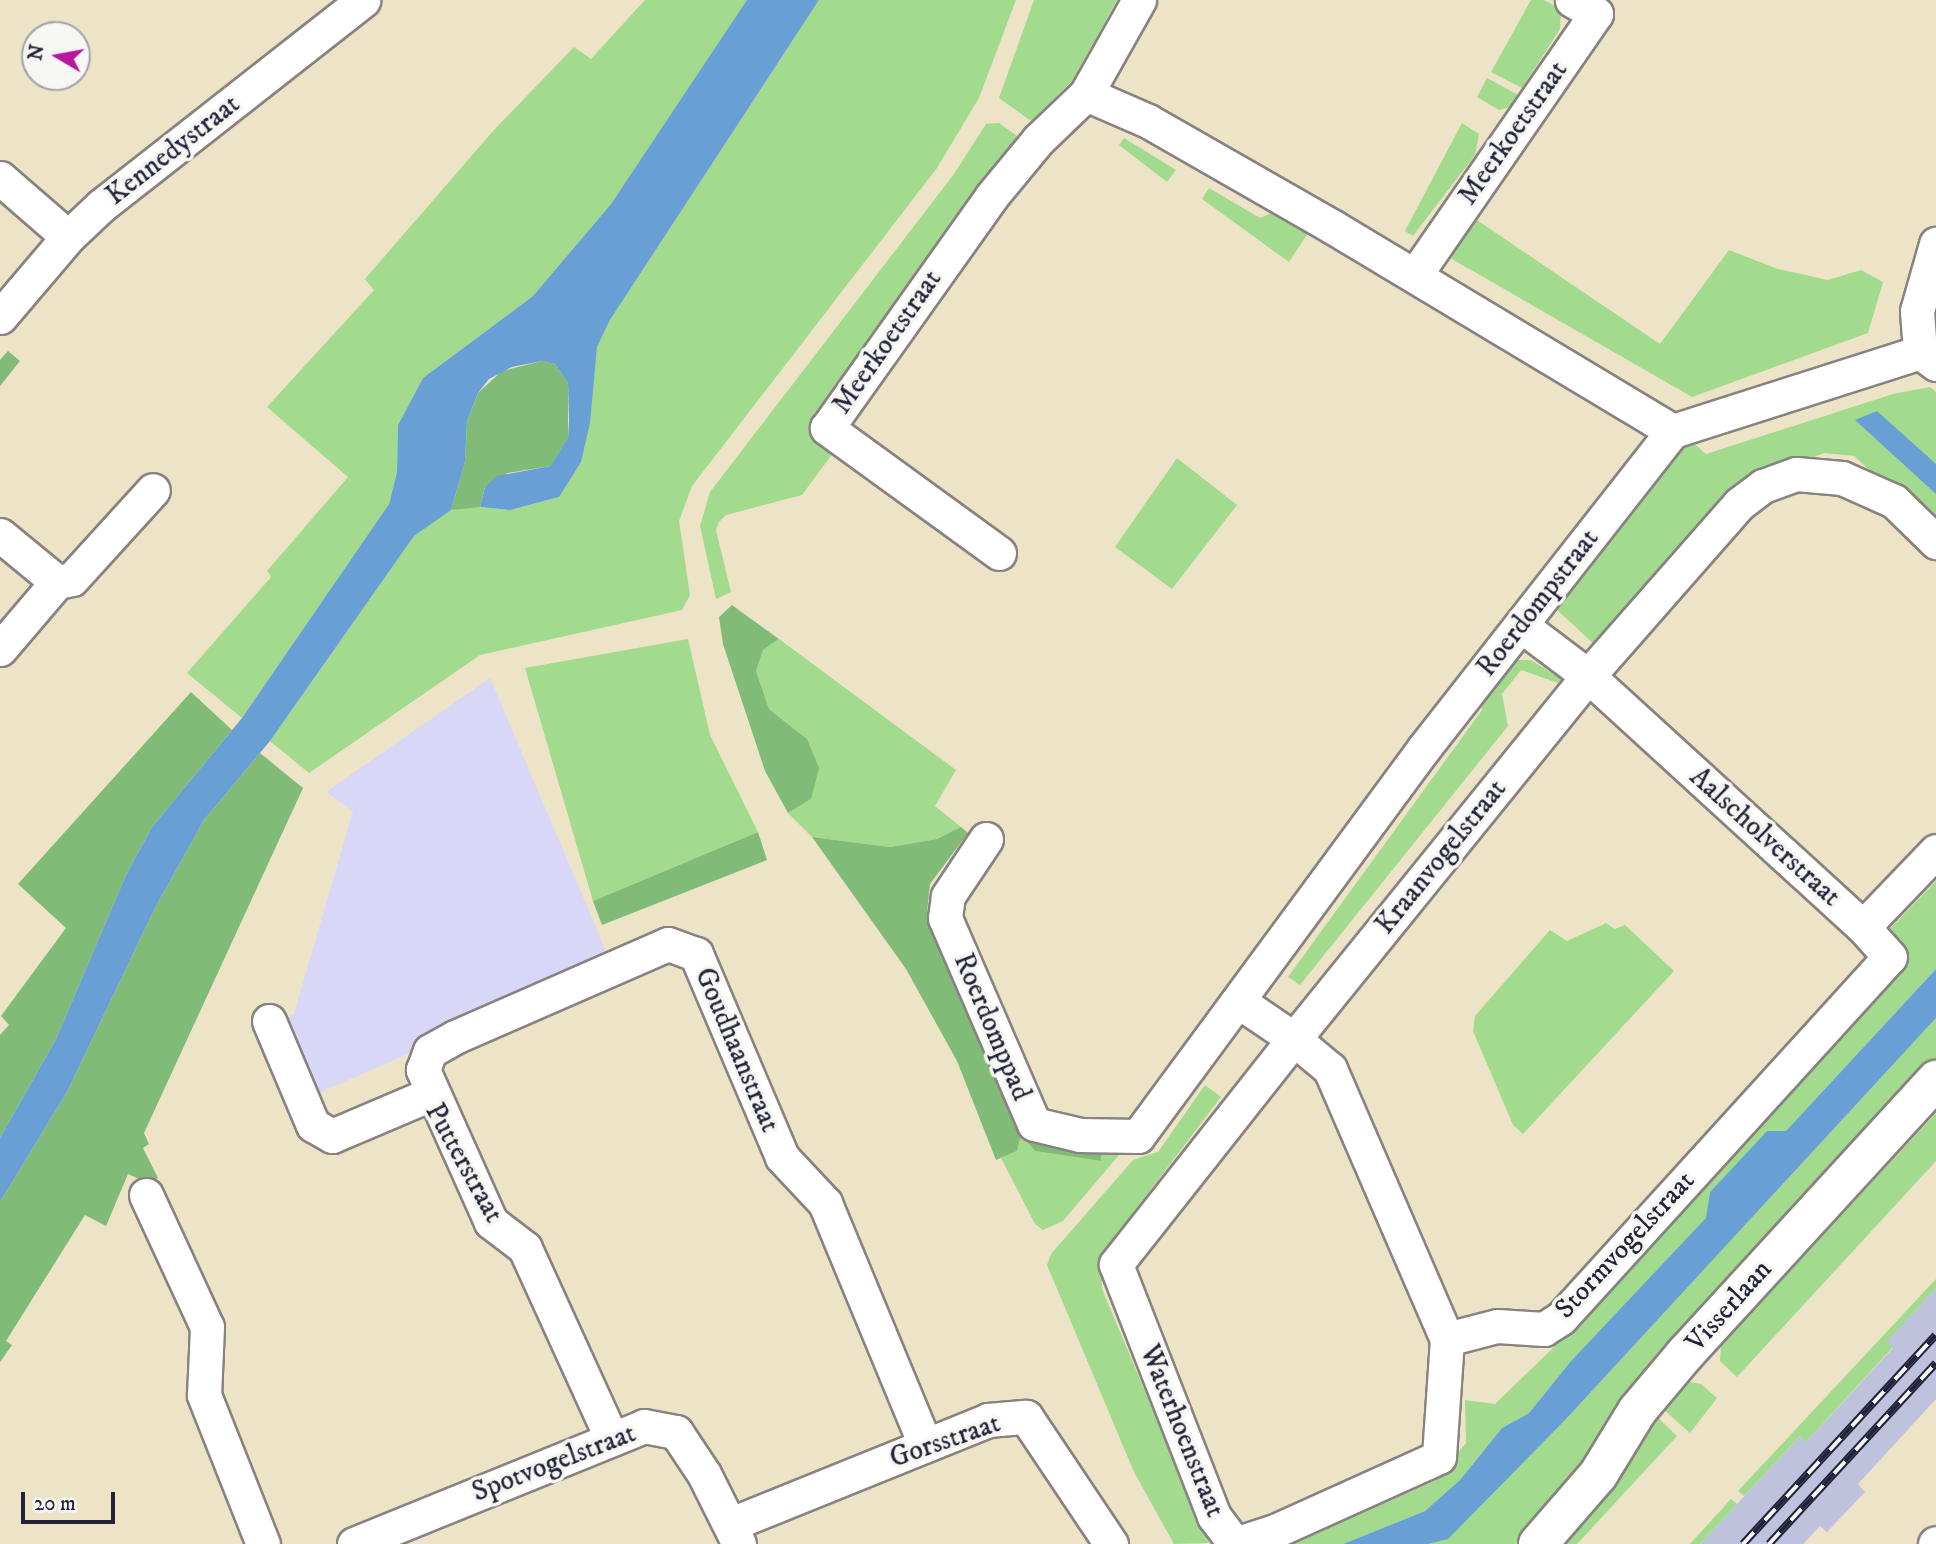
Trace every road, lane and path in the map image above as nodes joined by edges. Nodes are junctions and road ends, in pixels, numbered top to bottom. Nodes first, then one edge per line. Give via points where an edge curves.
1 (363, 0) edge
2 (1139, 0) edge
3 (1572, 0) edge
4 (1086, 94) junction
5 (0, 178) edge
6 (68, 237) junction
7 (1936, 244) edge
8 (1415, 275) junction
9 (0, 317) edge
10 (1928, 358) edge
11 (1673, 431) junction
12 (153, 490) dead end
13 (0, 535) edge
14 (1936, 541) edge
15 (999, 553) dead end
16 (57, 582) junction
17 (1522, 626) junction
18 (0, 649) edge
19 (1588, 676) junction
20 (986, 839) dead end
21 (1936, 851) edge
22 (1863, 927) junction
23 (1238, 1001) junction
24 (269, 1021) dead end
25 (1294, 1039) junction
26 (1936, 1080) edge
27 (431, 1094) junction
28 (146, 1195) dead end
29 (1447, 1339) junction
30 (611, 1437) junction
31 (925, 1445) junction
32 (735, 1534) edge
33 (1106, 1542) edge
34 (263, 1544) edge
35 (354, 1544) edge
36 (1538, 1544) edge

1 - 6 street, Kennedystraat
2 - 4 street, Meerkoetstraat
3 - 8 street, Meerkoetstraat via 1596,14
4 - 8 street via 1147,121
4 - 15 street, Meerkoetstraat via 1038,140 991,197 827,428
5 - 6 street
6 - 9 street, Kennedystraat
7 - 10 street via 1917,311
8 - 11 street
10 - 11 street
11 - 17 street, Roerdompstraat
12 - 16 street via 72,579
13 - 16 street
14 - 19 street via 1894,501 1842,478 1796,474 1763,486 1739,504
16 - 18 street
17 - 19 street, Aalscholverstraat
17 - 23 street, Roerdompstraat via 1424,748
19 - 22 street, Aalscholverstraat
19 - 25 street, Kraanvogelstraat
20 - 23 street, Roerdomppad via 947,896 945,918 1034,1124 1080,1135 1138,1136
21 - 22 street, Aalscholverstraat
22 - 29 street, Stormvogelstraat via 1890,957 1561,1318 1544,1329 1497,1326
23 - 25 street
24 - 27 street, Putterstraat via 313,1125 332,1136
25 - 29 street via 1331,1069
25 - 29 street, Waterhoenstraat via 1116,1264 1222,1531 1235,1544 1249,1541 1439,1457
26 - 36 street, Visserlaan via 1685,1354 1637,1411 1598,1475
27 - 30 street, Putterstraat via 491,1222 525,1248
27 - 31 street, Goudhaanstraat via 423,1070 430,1051 668,944 696,954 782,1157 825,1203
28 - 34 street via 206,1327 204,1395
30 - 32 street, Spotvogelstraat via 644,1426 676,1432
30 - 35 street, Spotvogelstraat
31 - 32 street, Gorsstraat
31 - 33 street, Gorsstraat via 988,1420 1026,1417

